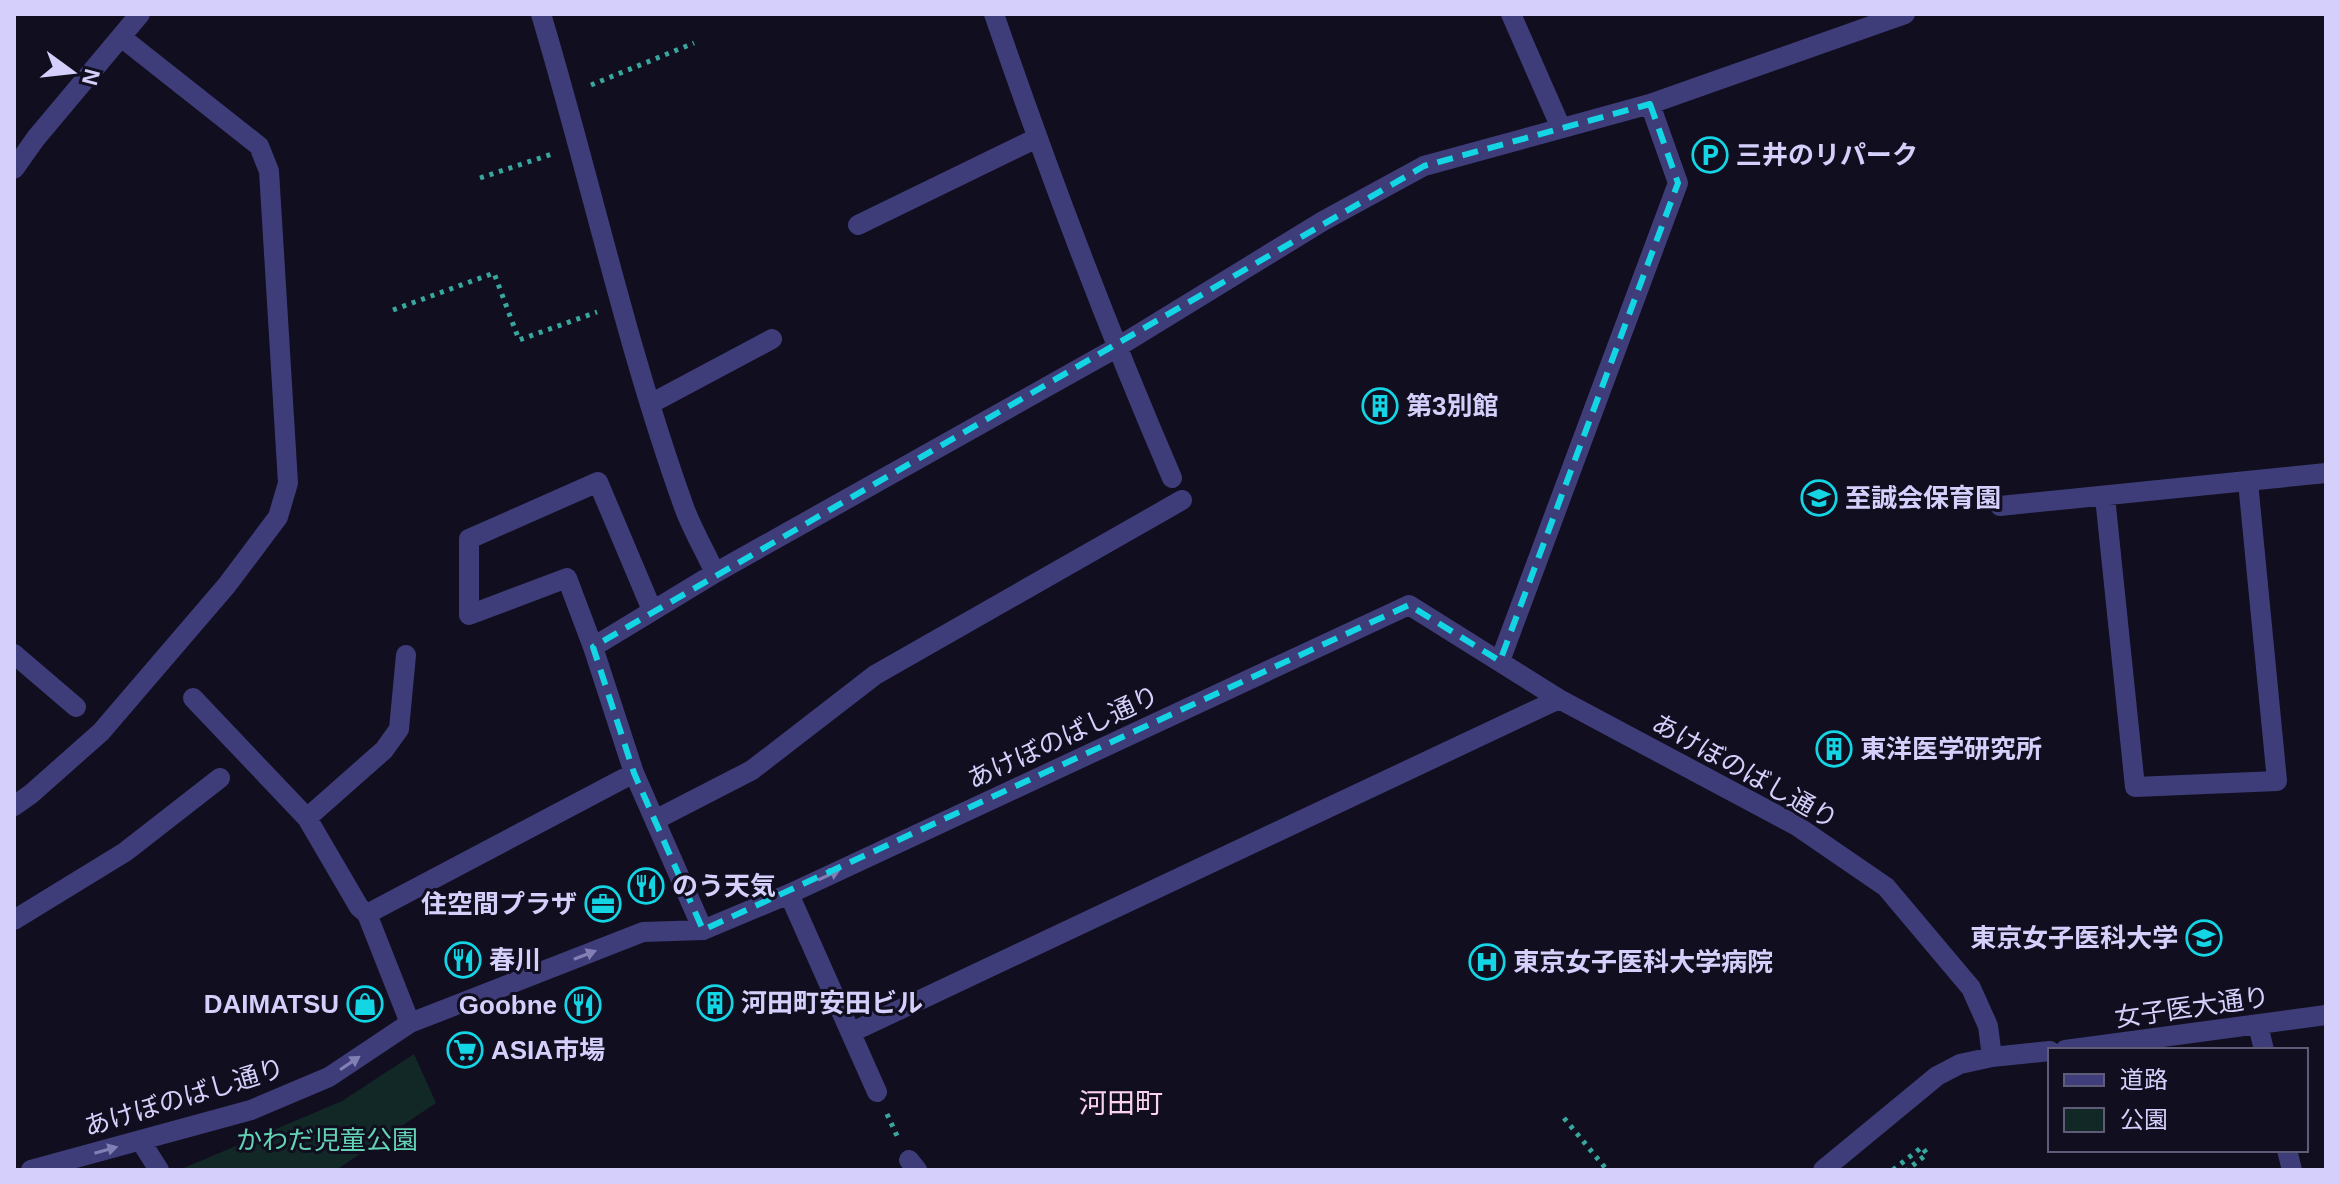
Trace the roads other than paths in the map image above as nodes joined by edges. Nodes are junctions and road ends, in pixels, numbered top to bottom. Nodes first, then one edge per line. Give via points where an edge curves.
1 (140, 14) edge
2 (541, 14) edge
3 (994, 14) edge
4 (1511, 14) edge
5 (1905, 14) edge
6 (121, 37) junction
7 (1650, 104) junction
8 (1561, 128) junction
9 (1037, 138) junction
10 (14, 169) edge
11 (858, 225) dead end
12 (772, 339) dead end
13 (1116, 348) junction
14 (652, 403) junction
15 (2326, 473) edge
16 (1172, 478) dead end
17 (2248, 482) junction
18 (2105, 497) junction
19 (1182, 500) dead end
20 (2000, 506) dead end
21 (715, 573) junction
22 (652, 610) junction
23 (593, 647) junction
24 (14, 654) edge
25 (406, 655) dead end
26 (1500, 661) junction
27 (193, 698) dead end
28 (1559, 699) junction
29 (76, 707) dead end
30 (634, 773) junction
31 (220, 778) dead end
32 (14, 806) edge
33 (307, 818) junction
34 (655, 820) junction
35 (789, 894) junction
36 (367, 914) junction
37 (14, 920) edge
38 (703, 930) junction
39 (2326, 1015) edge
40 (410, 1023) junction
41 (2258, 1025) junction
42 (852, 1032) junction
43 (2080, 1048) edge
44 (2264, 1048) edge
45 (2048, 1051) edge
46 (1992, 1057) junction
47 (877, 1092) road end
48 (140, 1140) junction
49 (31, 1170) edge
50 (159, 1170) edge
51 (1823, 1170) edge

1 - 6 street
2 - 14 street
3 - 9 street
4 - 8 street
5 - 7 street
6 - 10 street
6 - 32 street via 259,146 269,171 288,483 278,517 227,585 101,732
7 - 8 street
7 - 26 street via 1678,183
8 - 13 street via 1424,166 1323,221
9 - 11 street
9 - 13 street
12 - 14 street
13 - 16 street
13 - 21 street
14 - 21 street via 685,509
15 - 17 street
17 - 18 street
17 - 18 street via 2277,781 2135,787
18 - 20 street
19 - 34 street via 875,675 752,770
21 - 22 street
22 - 23 street
22 - 23 street via 598,482 469,539 469,615 567,578
23 - 30 street
24 - 29 street
25 - 33 street via 399,729 384,750
26 - 28 street, あけぼのばし通り
35 -> 26 street, あけぼのばし通り via 1409,605
27 - 33 street
28 - 42 street
28 - 46 street, あけぼのばし通り via 1797,826 1886,887 1971,988 1988,1026
30 - 34 street
30 - 36 street
31 - 37 street via 125,852
33 - 36 street
34 - 38 street
35 - 38 street, あけぼのばし通り
35 - 42 street
36 - 40 street
40 -> 38 street, あけぼのばし通り via 643,932
39 - 41 street, 女子医大通り
48 -> 40 street, あけぼのばし通り via 251,1110 329,1077
41 - 43 street, 女子医大通り
41 - 44 street
42 - 47 street
45 - 46 street
46 - 51 street via 1937,1076
49 -> 48 street, あけぼのばし通り
48 - 50 street

